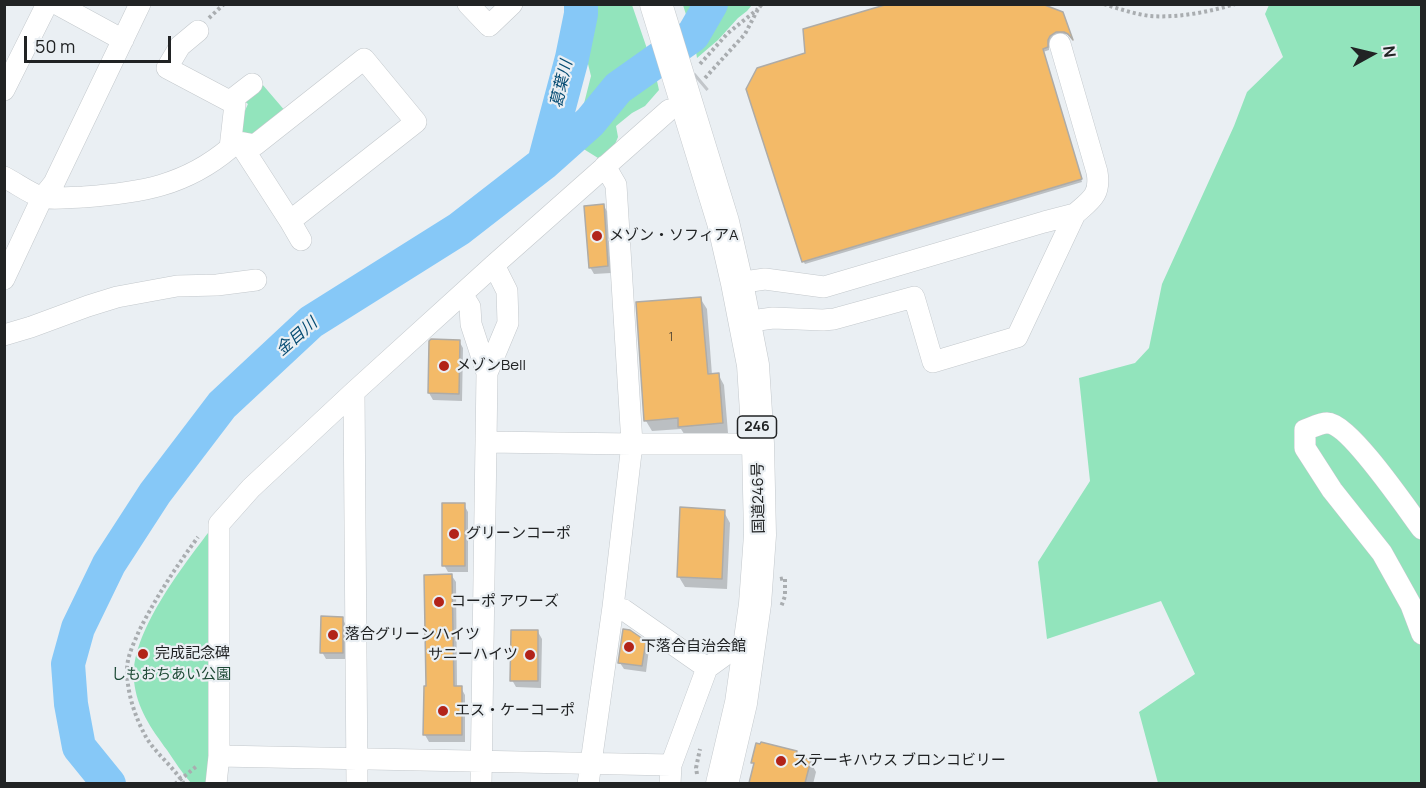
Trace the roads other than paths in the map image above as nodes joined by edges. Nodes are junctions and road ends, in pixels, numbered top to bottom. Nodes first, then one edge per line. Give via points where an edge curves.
1 (47, 4) edge
2 (140, 4) edge
3 (468, 4) edge
4 (512, 4) edge
5 (58, 5) edge
6 (659, 11) edge
7 (198, 31) dead end
8 (123, 40) junction
9 (1060, 44) dead end
10 (252, 84) dead end
11 (4, 90) edge
12 (230, 101) junction
13 (669, 110) tunnel mouth
14 (235, 145) junction
15 (605, 166) junction
16 (4, 177) edge
17 (42, 198) junction
18 (1075, 214) junction
19 (290, 220) junction
20 (301, 240) dead end
21 (494, 265) junction
22 (4, 279) edge
23 (256, 280) dead end
24 (737, 283) junction
25 (836, 283) junction
26 (462, 294) junction
27 (846, 317) junction
28 (744, 322) junction
29 (4, 335) edge
30 (487, 373) junction
31 (354, 392) junction
32 (486, 442) junction
33 (632, 444) junction
34 (758, 444) junction
35 (1422, 529) edge
36 (613, 607) junction
37 (1422, 634) edge
38 (729, 652) dead end
39 (706, 668) junction
40 (219, 756) junction
41 (357, 758) junction
42 (481, 761) junction
43 (590, 773) edge
44 (671, 774) edge
45 (216, 783) edge
46 (357, 783) edge
47 (481, 783) edge
48 (722, 783) edge

1 - 11 street
2 - 8 street
3 - 4 street via 489,26
5 - 8 street
6 - 24 highway, 国道246号 / 246 via 686,79
7 - 12 street via 180,46 167,68
8 - 17 street via 54,183
9 - 18 street via 1098,177 1094,196
10 - 12 street
12 - 14 street via 235,104
13 - 15 street
14 - 17 street via 173,183 121,194
14 - 19 street
14 - 19 street via 255,145 364,59 416,122
15 - 21 street
15 - 33 street via 616,185
16 - 17 street
17 - 22 street
18 - 25 street
18 - 27 street via 1017,337 933,362 914,297
19 - 20 street
21 - 26 street
21 - 30 street via 507,291 508,323
23 - 29 street via 177,286 117,297
24 - 25 street via 765,279 824,287
24 - 28 highway, 国道246号 / 246
25 - 27 street
26 - 30 street via 470,307 471,324
26 - 31 street
27 - 28 street
28 - 34 highway, 国道246号 / 246 via 753,365
30 - 32 street
31 - 40 street via 251,488 219,524
31 - 41 street
32 - 33 street
32 - 42 street
33 - 34 street
33 - 36 street
34 - 48 highway, 国道246号 / 246 via 760,535 755,604 741,703
35 - 37 street via 1338,427 1326,423 1305,430 1305,448 1332,490 1382,553
36 - 39 street via 624,610
36 - 43 street
38 - 39 street
39 - 44 street
40 - 41 street
40 - 45 street
41 - 42 street
41 - 46 street
42 - 43 street
42 - 47 street
43 - 44 street

